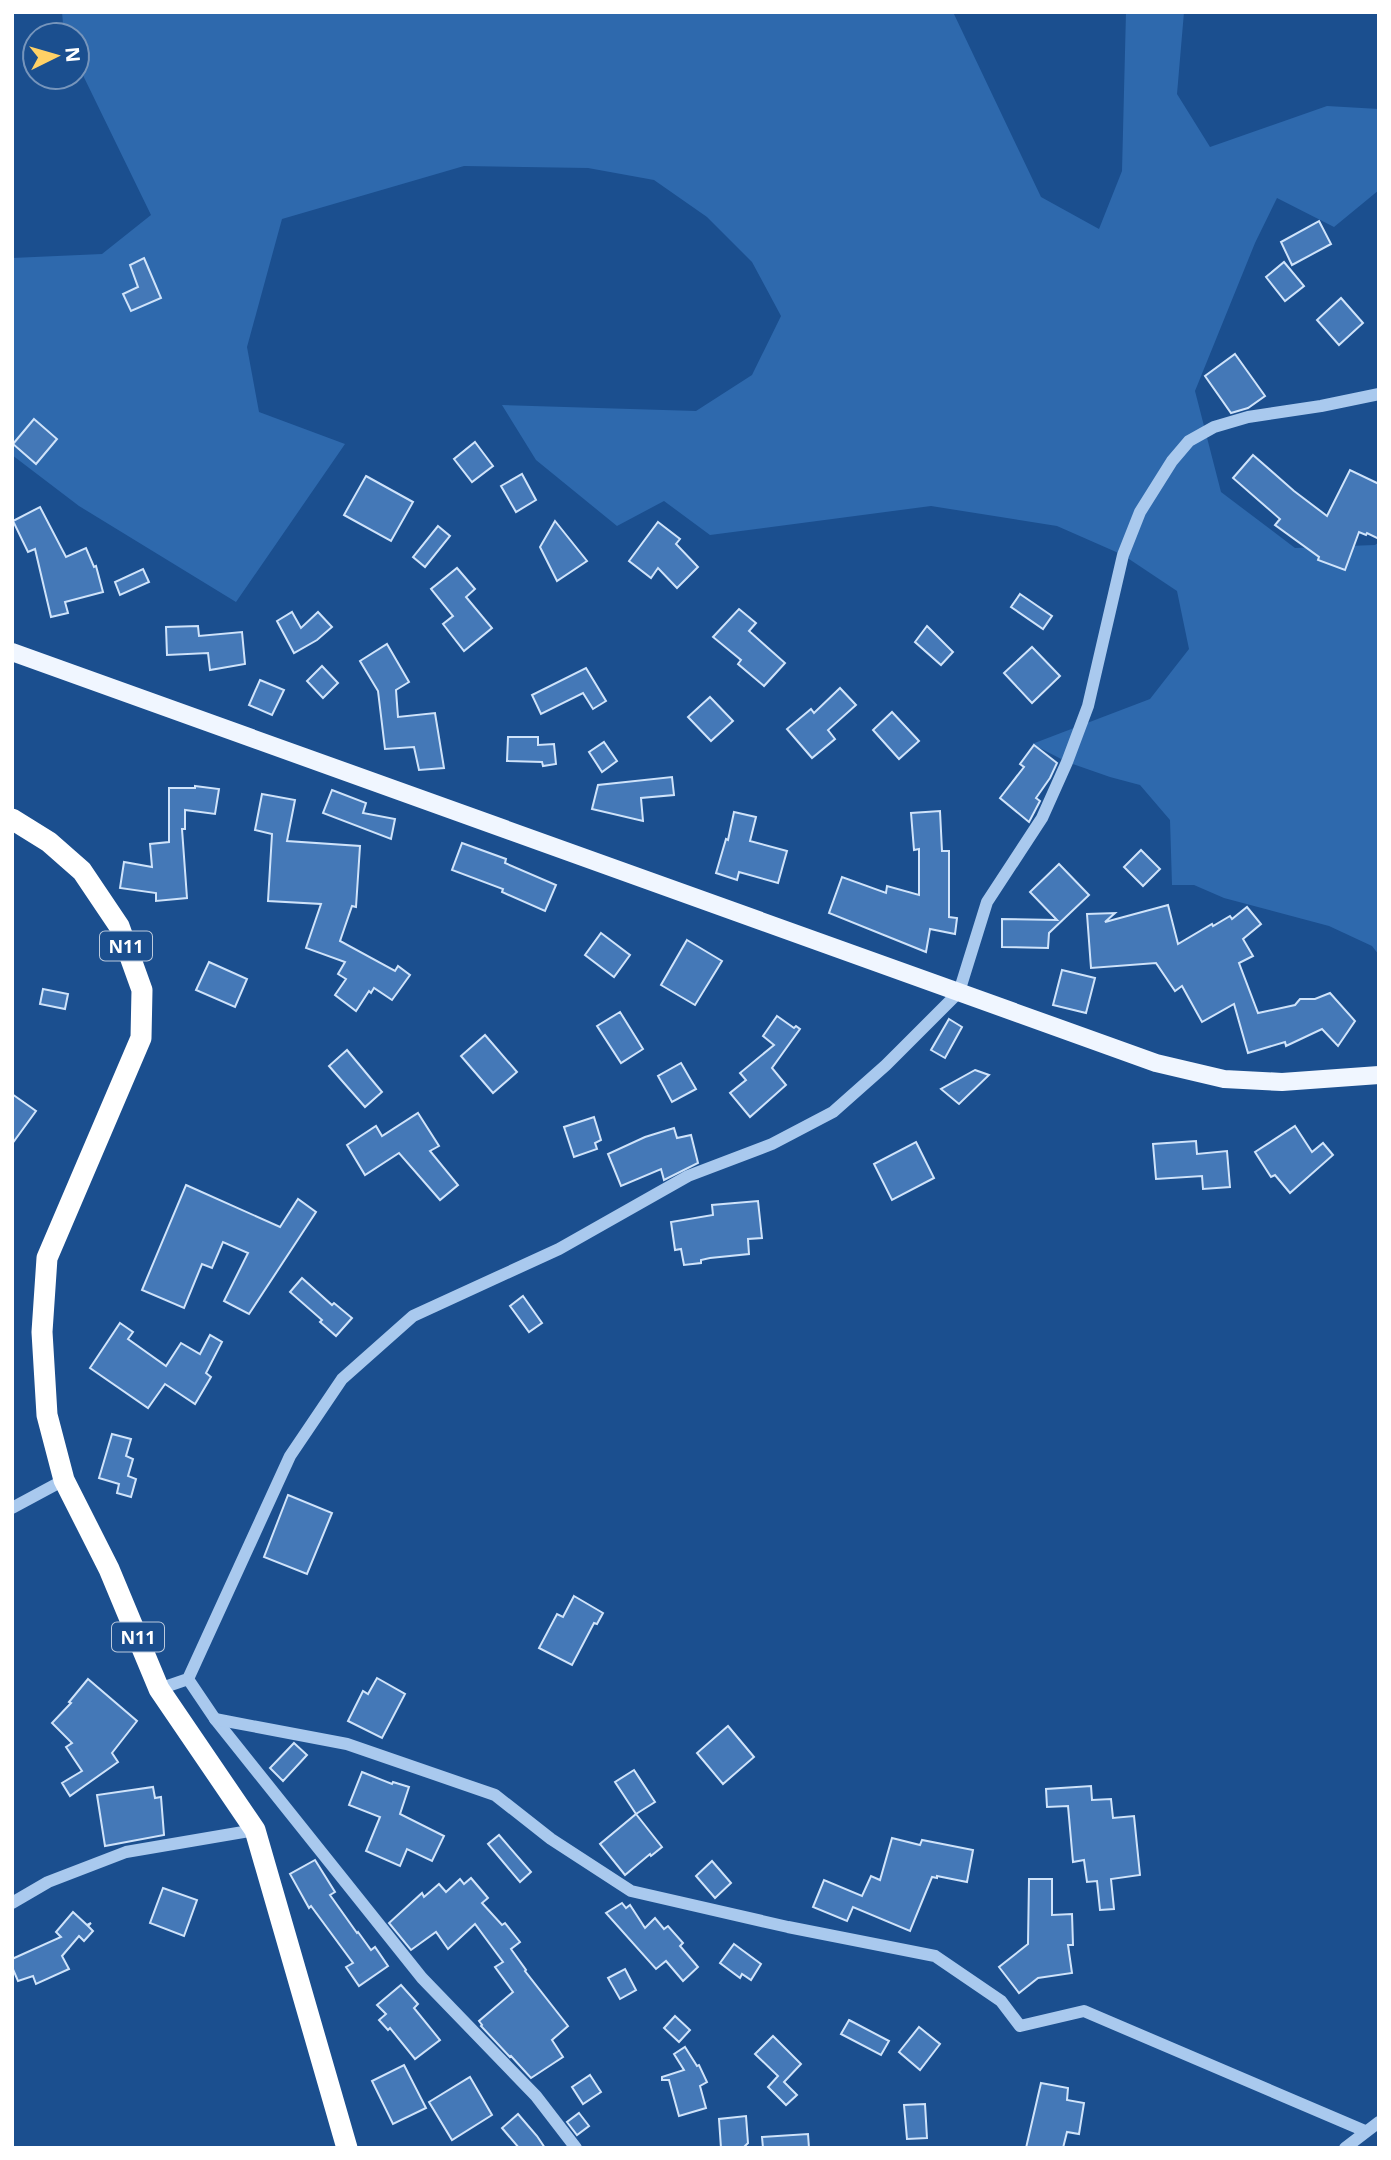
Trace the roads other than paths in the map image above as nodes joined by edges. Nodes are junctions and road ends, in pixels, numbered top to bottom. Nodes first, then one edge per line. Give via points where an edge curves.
1 (1379, 394) edge
2 (12, 652) edge
3 (12, 819) edge
4 (959, 992) junction
5 (1379, 1074) edge
6 (64, 1480) junction
7 (12, 1508) edge
8 (188, 1679) junction
9 (159, 1689) junction
10 (215, 1719) junction
11 (256, 1830) junction
12 (12, 1903) edge
13 (1379, 2122) edge
14 (1365, 2131) junction
15 (347, 2148) edge
16 (576, 2148) edge
17 (1345, 2148) edge

1 - 4 street via 1214,427 1189,440 1172,461 1140,512 1123,555 1087,706 1067,762 1042,818 987,902
2 - 4 main road
3 - 6 highway, N11 via 49,842 82,871 119,926 142,990 141,1038 47,1258 42,1332 47,1415
4 - 5 main road via 1156,1063 1224,1079 1282,1082
4 - 8 street via 833,1112 772,1144 688,1175 559,1250 413,1316 342,1379 290,1456
6 - 7 street
6 - 9 highway, N11 via 109,1569
8 - 9 street
8 - 10 street
9 - 11 highway, N11
10 - 14 street via 347,1744 495,1795 551,1839 631,1891 935,1956 1001,2001 1020,2026 1084,2011
10 - 16 street via 422,1978 536,2096
11 - 12 street via 126,1852 48,1882
11 - 15 highway, N11
13 - 14 street
14 - 17 street

